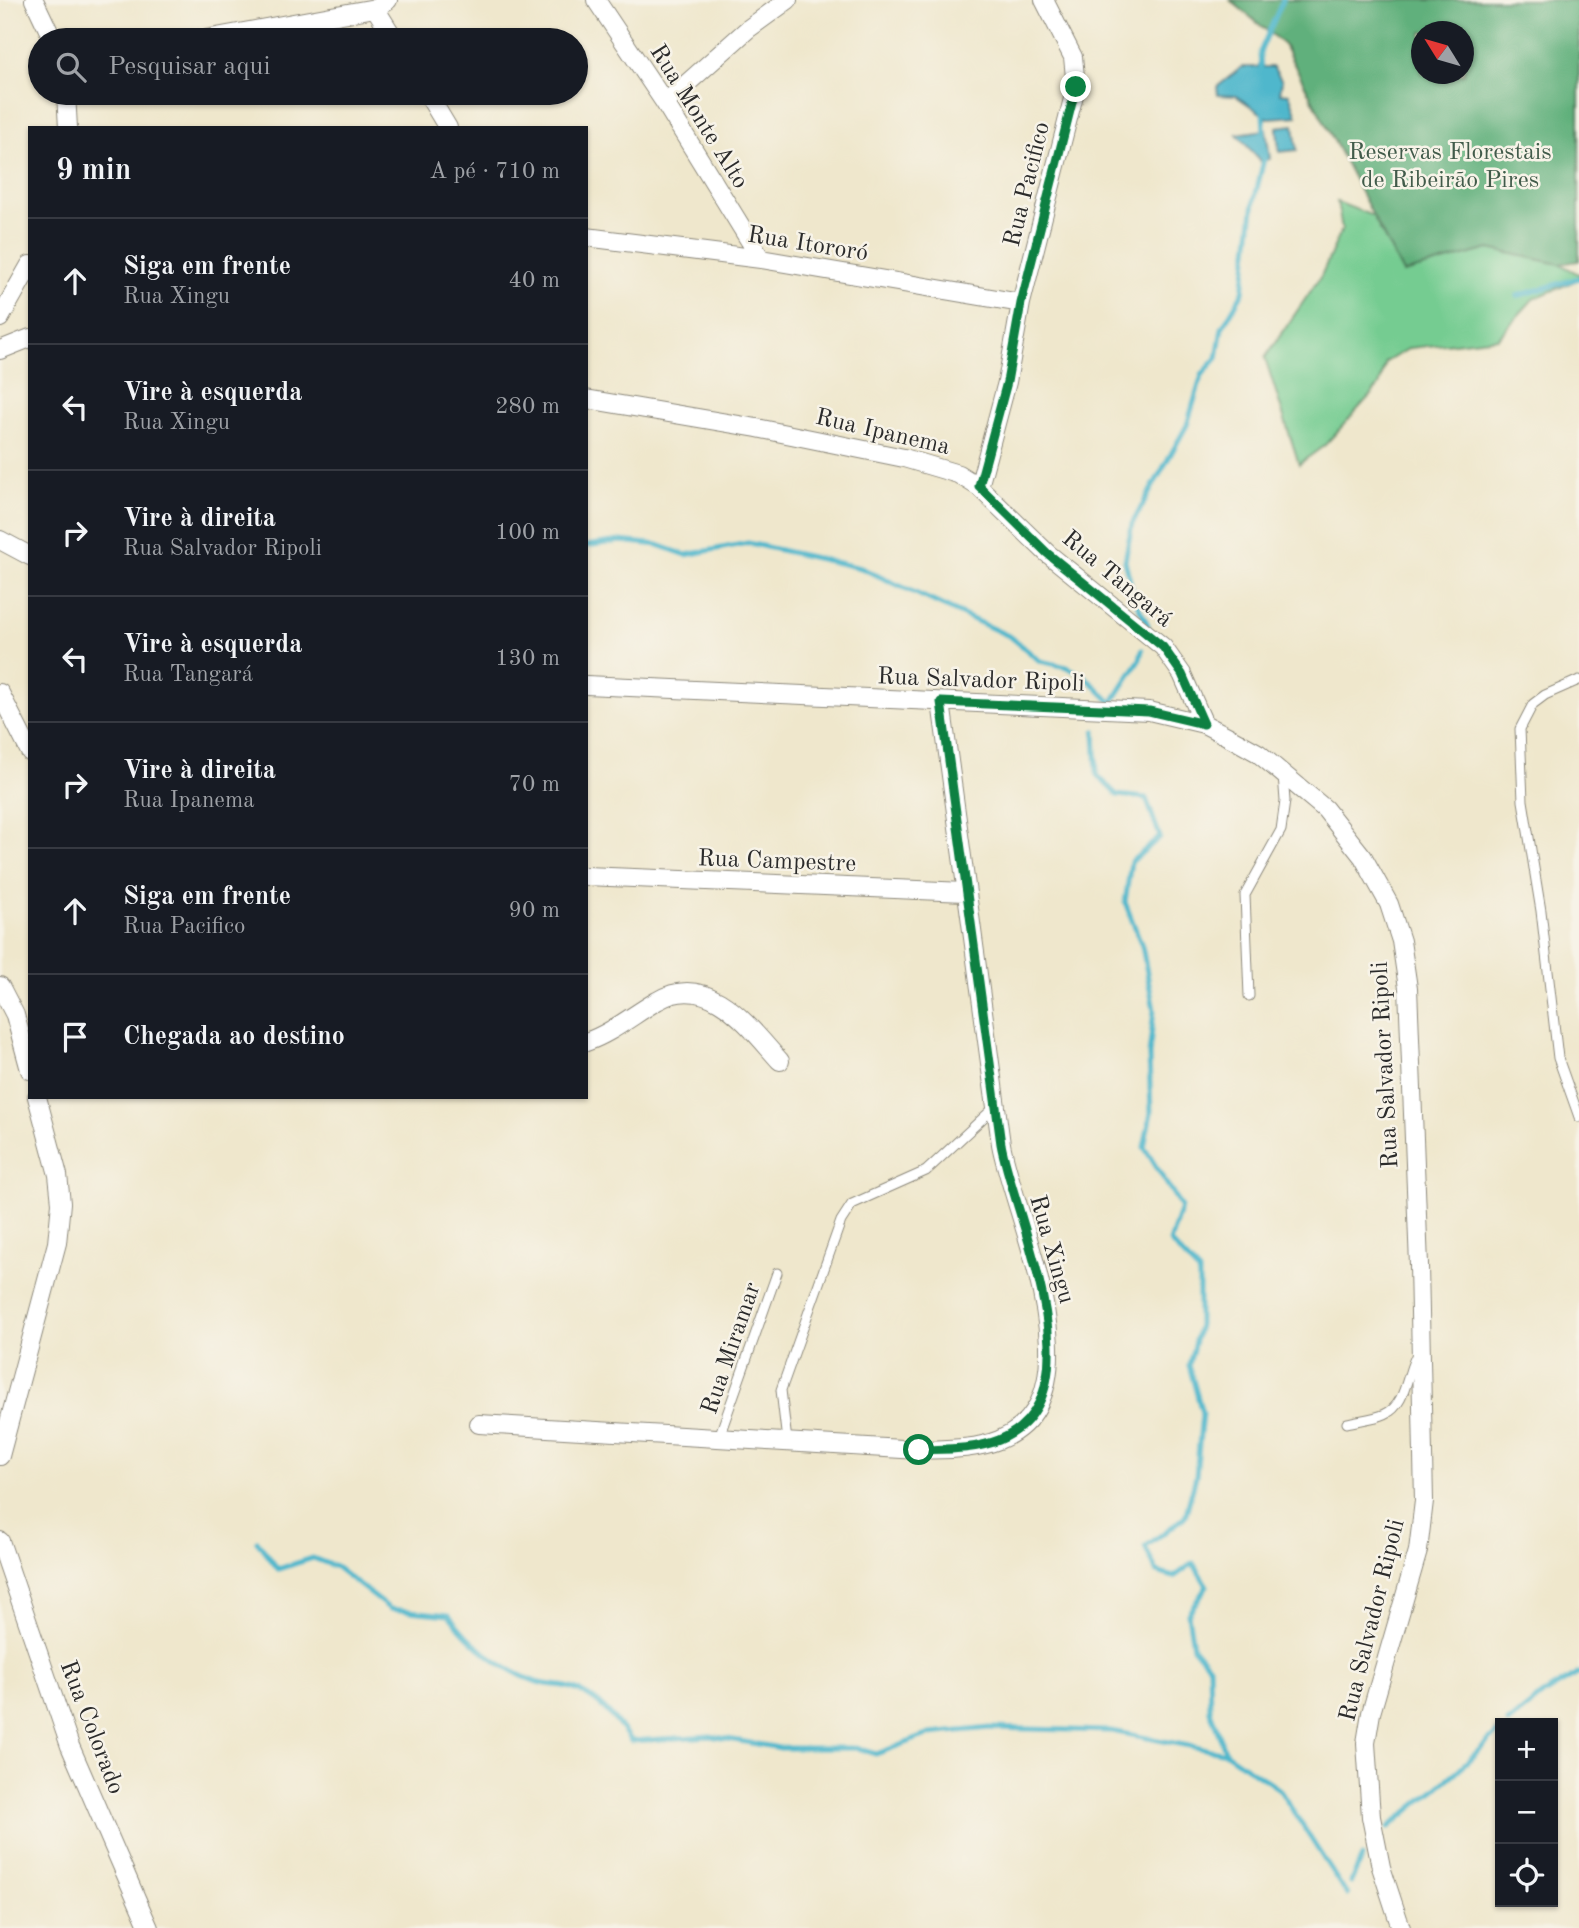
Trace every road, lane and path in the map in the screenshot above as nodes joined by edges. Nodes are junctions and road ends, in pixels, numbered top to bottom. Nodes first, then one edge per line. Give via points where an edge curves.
1 (34, 0) edge
2 (596, 0) edge
3 (788, 0) edge
4 (1044, 0) edge
5 (381, 4) edge
6 (47, 28) edge
7 (260, 28) edge
8 (390, 28) edge
9 (665, 103) junction
10 (67, 105) edge
11 (434, 105) edge
12 (68, 126) edge
13 (447, 126) edge
14 (588, 237) edge
15 (761, 259) junction
16 (28, 268) edge
17 (1021, 303) junction
18 (0, 317) edge
19 (28, 339) edge
20 (0, 350) edge
21 (588, 400) edge
22 (979, 486) junction
23 (0, 540) edge
24 (28, 555) edge
25 (1579, 680) edge
26 (588, 685) edge
27 (0, 693) edge
28 (941, 702) junction
29 (1204, 724) junction
30 (28, 748) edge
31 (1283, 772) junction
32 (588, 876) edge
33 (965, 892) junction
34 (0, 986) edge
35 (1249, 996) dead end
36 (588, 1041) edge
37 (780, 1061) dead end
38 (28, 1063) edge
39 (38, 1099) edge
40 (998, 1104) junction
41 (1579, 1116) edge
42 (777, 1273) dead end
43 (1421, 1347) junction
44 (1347, 1423) dead end
45 (479, 1424) dead end
46 (719, 1437) junction
47 (787, 1441) junction
48 (0, 1456) edge
49 (0, 1541) edge
50 (149, 1928) edge
51 (1401, 1928) edge

1 - 6 street
2 - 9 street, Rua Monte Alto
3 - 9 street
4 - 17 street, Rua Pacifico via 1073,57 1076,87
5 - 7 street
5 - 8 street
9 - 15 street, Rua Monte Alto
10 - 12 street
11 - 13 street
14 - 15 street, Rua Itororó
15 - 17 street, Rua Itororó
16 - 18 street
17 - 22 street via 1007,382
19 - 20 street
21 - 22 street, Rua Ipanema via 904,458 958,474
22 - 29 street, Rua Tangará via 1047,553 1163,647 1182,674
23 - 24 street
25 - 41 lane via 1533,704 1520,729 1523,801 1556,1047
26 - 28 street, Rua Salvador Ripoli
27 - 30 street
28 - 29 street, Rua Salvador Ripoli via 1149,711
28 - 33 street, Rua Xingu
29 - 31 street, Rua Salvador Ripoli
31 - 35 lane via 1281,830 1245,895
31 - 43 street, Rua Salvador Ripoli via 1325,809 1363,857 1389,904 1401,941 1408,1002
32 - 33 street, Rua Campestre
33 - 40 street, Rua Xingu
34 - 38 street via 15,1015
36 - 37 street via 660,999 676,993 700,993 737,1013
39 - 48 street via 58,1175 57,1243
40 - 47 lane via 926,1171 852,1204 841,1221 781,1390
40 - 47 street, Rua Xingu via 1007,1179 1047,1309 1051,1361 1038,1406 1024,1424 1000,1439 969,1447 919,1450
42 - 46 lane, Rua Miramar
43 - 44 lane via 1393,1409
43 - 51 street, Rua Salvador Ripoli via 1424,1501 1418,1551 1366,1743 1371,1817
45 - 46 street, Rua Xingu
46 - 47 street, Rua Xingu
49 - 50 street, Rua Colorado via 70,1746

